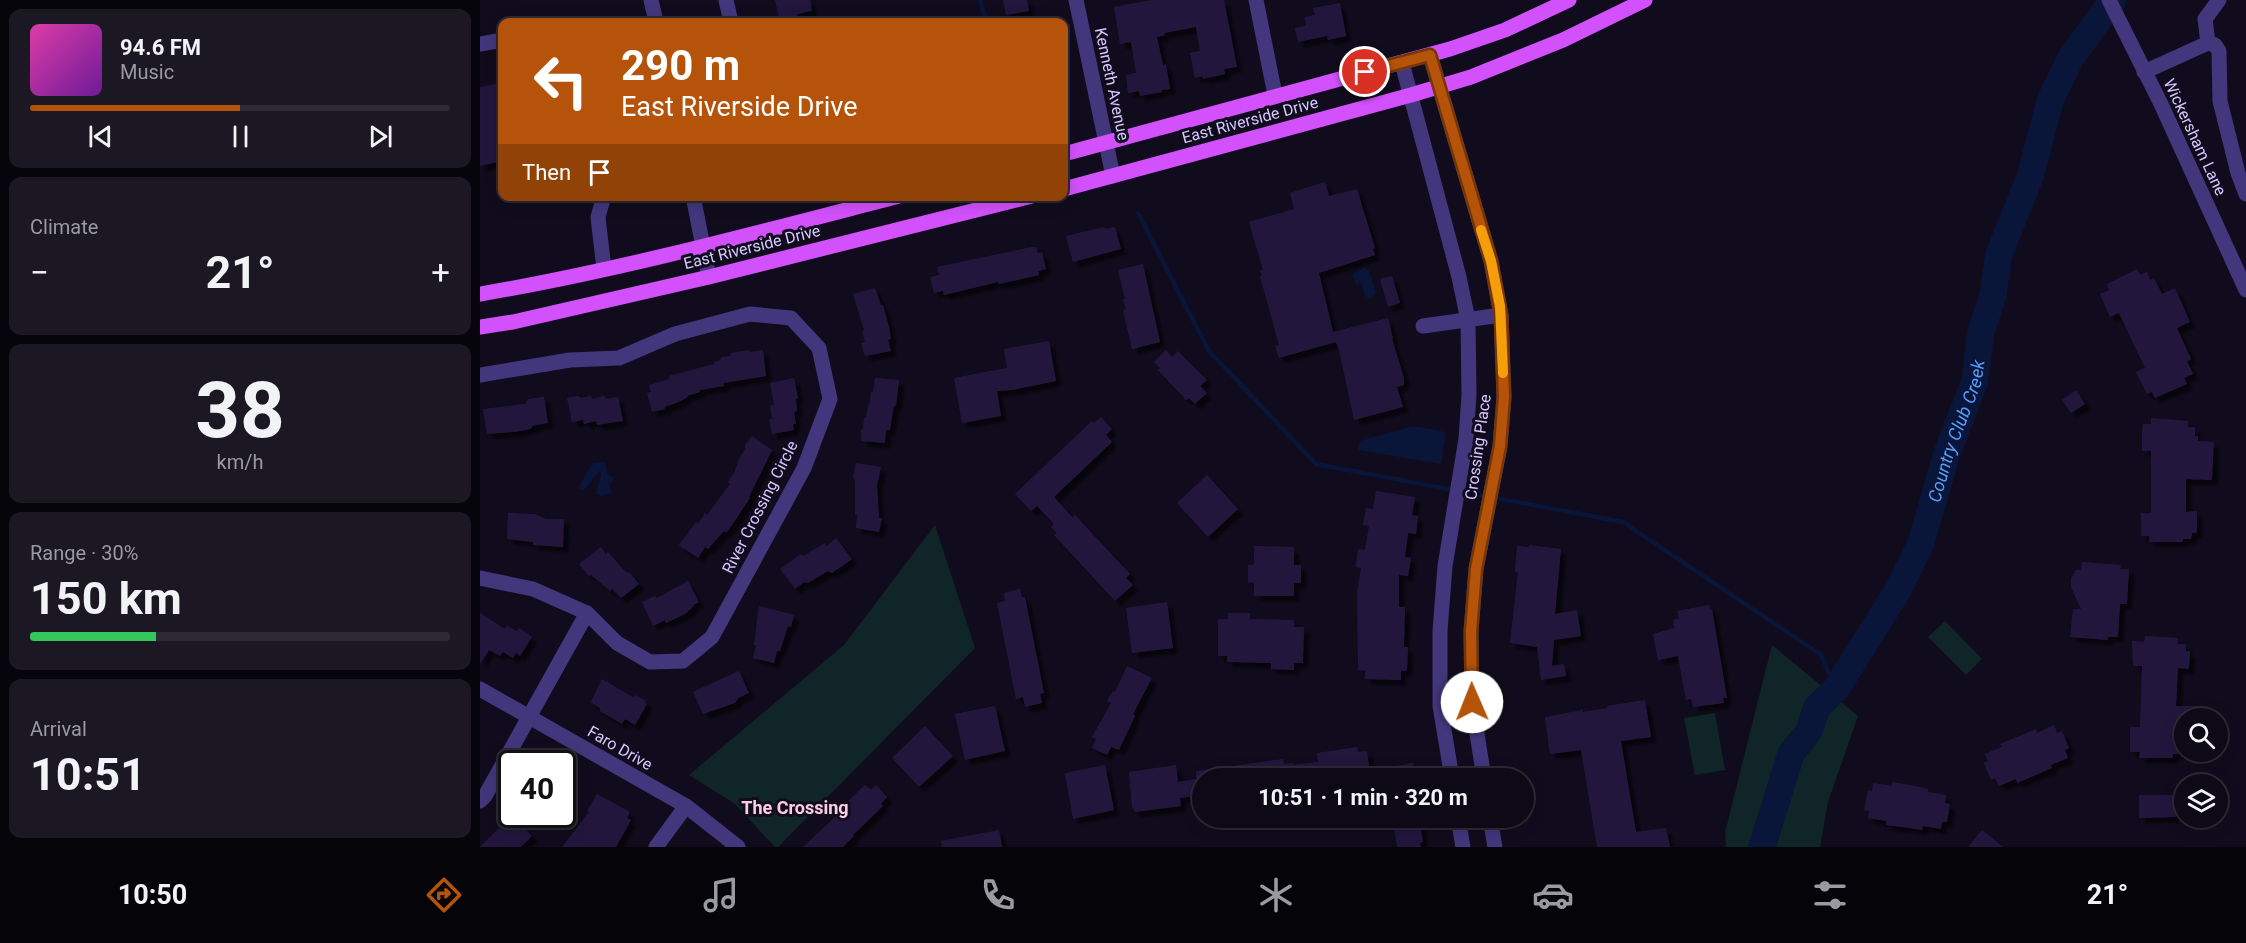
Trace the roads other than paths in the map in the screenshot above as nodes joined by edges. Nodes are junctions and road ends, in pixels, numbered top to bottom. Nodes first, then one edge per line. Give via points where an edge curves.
1 (651, 0) edge
2 (726, 0) edge
3 (1076, 0) edge
4 (1256, 0) edge
5 (1569, 0) edge
6 (1645, 0) edge
7 (2109, 0) edge
8 (2218, 0) edge
9 (655, 18) edge
10 (730, 18) edge
11 (498, 41) edge
12 (2208, 43) junction
13 (480, 44) edge
14 (1430, 55) junction
15 (1402, 63) junction
16 (2144, 72) junction
17 (1439, 87) junction
18 (1275, 95) junction
19 (1411, 95) junction
20 (1106, 143) junction
21 (1068, 153) edge
22 (1113, 176) junction
23 (1068, 188) edge
24 (2246, 194) edge
25 (603, 201) edge
26 (694, 201) edge
27 (880, 201) edge
28 (1012, 201) edge
29 (703, 247) junction
30 (604, 269) junction
31 (709, 277) junction
32 (2246, 290) edge
33 (480, 294) edge
34 (1501, 315) junction
35 (1468, 320) junction
36 (1423, 326) dead end
37 (480, 327) edge
38 (480, 375) edge
39 (480, 578) edge
40 (586, 613) junction
41 (480, 689) edge
42 (530, 717) junction
43 (1450, 768) edge
44 (1482, 768) edge
45 (480, 801) edge
46 (686, 806) junction
47 (1459, 828) edge
48 (1492, 828) edge
49 (656, 847) edge
50 (738, 847) edge
51 (1462, 847) edge
52 (1495, 847) edge

1 - 9 street
2 - 10 street
3 - 20 street, Kenneth Avenue
4 - 18 street
5 - 14 main road, East Riverside Drive via 1505,30
6 - 17 main road, East Riverside Drive via 1563,40
7 - 16 street, Wickersham Lane
8 - 12 street via 2205,19
11 - 13 street
12 - 16 street
12 - 24 street via 2219,51 2220,101
14 - 15 main road, East Riverside Drive
14 - 17 street, Crossing Place
15 - 18 main road, East Riverside Drive
15 - 19 street, Crossing Place
16 - 32 street, Wickersham Lane
17 - 19 main road, East Riverside Drive
17 - 34 street, Crossing Place via 1491,261
18 - 20 main road, East Riverside Drive
19 - 22 main road, East Riverside Drive
19 - 35 street, Crossing Place
20 - 21 main road, East Riverside Drive
20 - 22 street, Kenneth Avenue
22 - 23 main road, East Riverside Drive
25 - 30 street via 598,217
26 - 29 street
27 - 29 main road, East Riverside Drive
28 - 31 main road, East Riverside Drive
29 - 30 main road, East Riverside Drive
29 - 31 street
30 - 33 main road, East Riverside Drive
31 - 37 main road, East Riverside Drive
34 - 35 street
34 - 44 street, Crossing Place via 1504,397 1500,446 1476,569 1471,631 1472,702
35 - 36 street
35 - 43 street, Crossing Place via 1467,439 1445,566 1440,631 1440,706
38 - 40 street, River Crossing Circle via 570,360 619,358 675,333 750,314 791,318 819,348 831,399 804,468 712,637 683,661 650,662 617,643
39 - 40 street, River Crossing Circle via 533,589
40 - 42 street
41 - 42 street, Faro Drive
42 - 45 street
42 - 46 street, Faro Drive
46 - 49 street
46 - 50 street, Faro Drive
47 - 51 street
48 - 52 street

